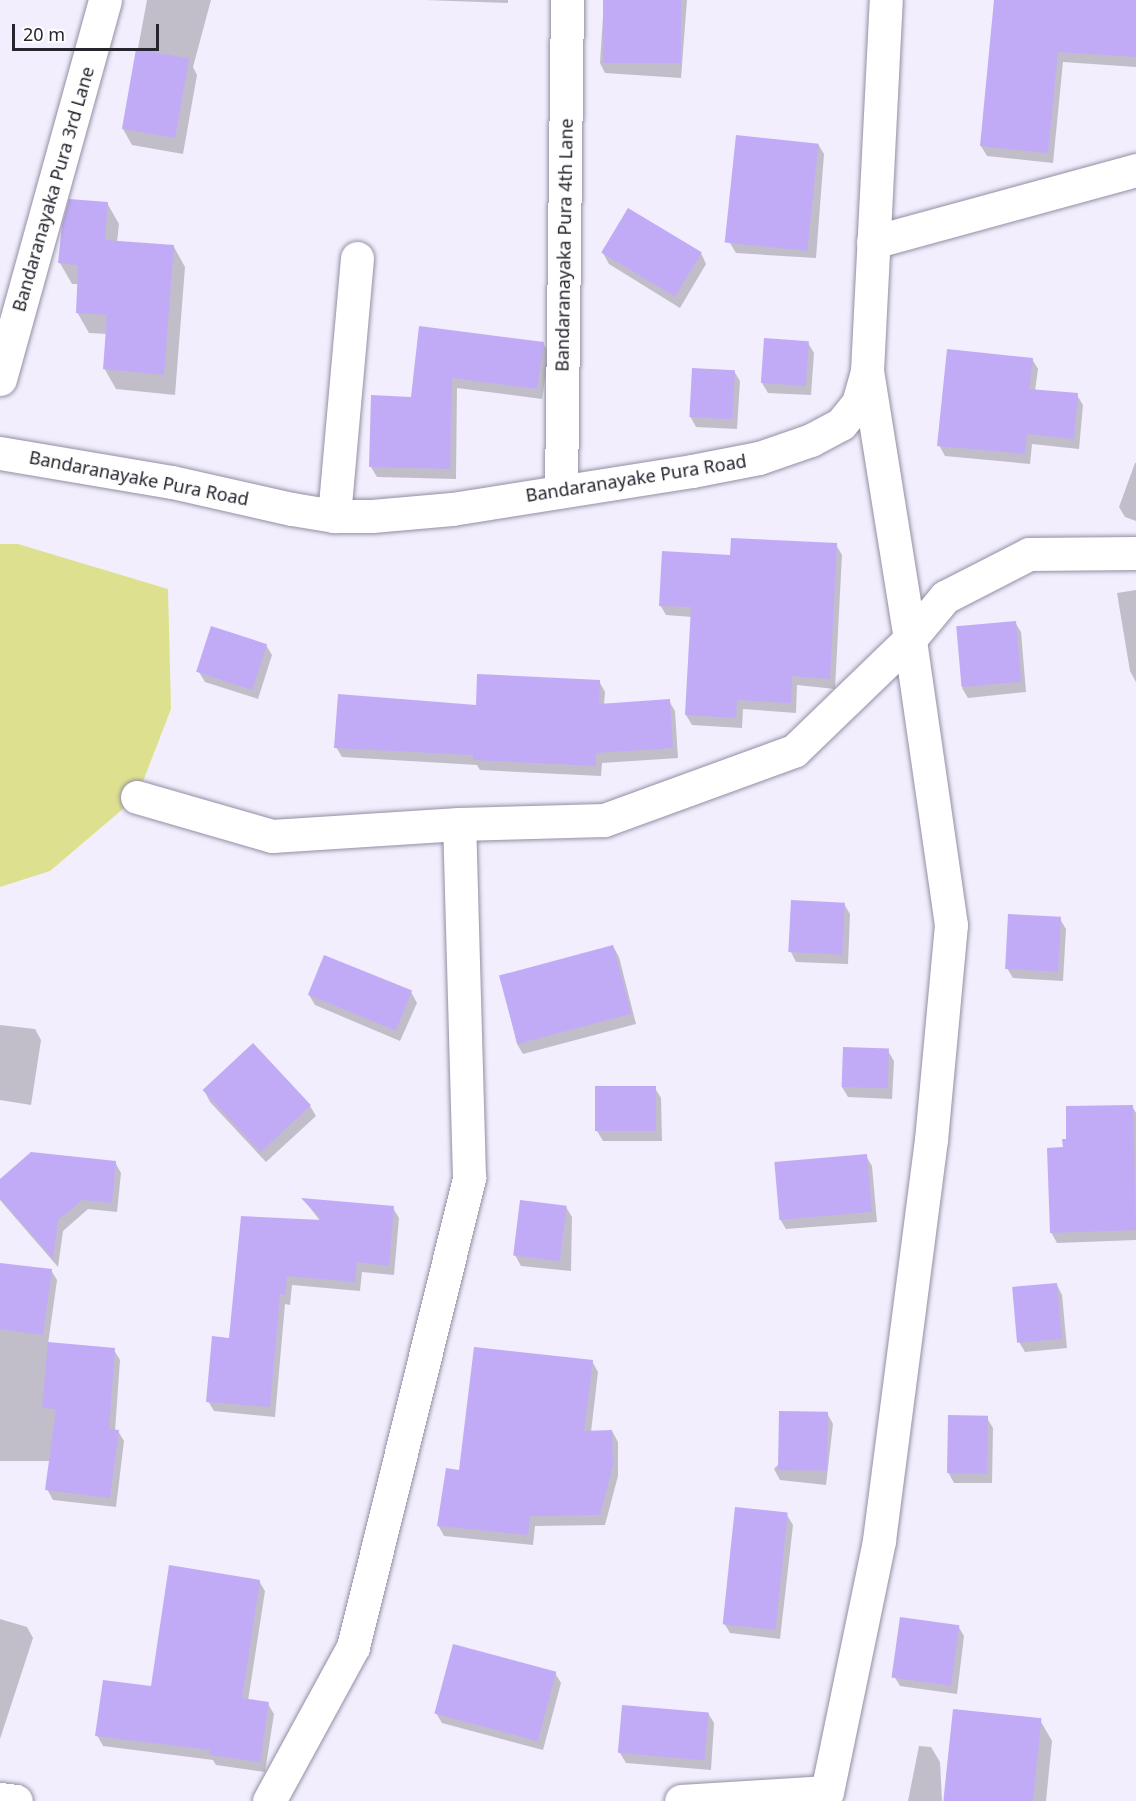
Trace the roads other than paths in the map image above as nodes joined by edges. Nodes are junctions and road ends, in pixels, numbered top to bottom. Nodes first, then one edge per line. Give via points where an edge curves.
1 (105, 0) edge
2 (567, 0) edge
3 (886, 0) edge
4 (1136, 170) edge
5 (873, 242) junction
6 (357, 258) dead end
7 (867, 371) junction
8 (0, 379) edge
9 (0, 453) edge
10 (561, 490) junction
11 (334, 516) junction
12 (1136, 553) edge
13 (910, 639) junction
14 (137, 797) dead end
15 (459, 824) junction
16 (827, 1796) edge
17 (0, 1799) edge
18 (16, 1801) edge
19 (269, 1801) edge
20 (681, 1801) edge

1 - 8 street, Bandaranayaka Pura 3rd Lane
2 - 10 street, Bandaranayaka Pura 4th Lane
3 - 5 street, Bandaranayake Pura Road
4 - 5 street
5 - 7 street, Bandaranayake Pura Road
6 - 11 street
7 - 10 street, Bandaranayake Pura Road via 858,403 841,424 811,440 759,458
7 - 13 street
9 - 11 street, Bandaranayake Pura Road via 161,480
10 - 11 street, Bandaranayake Pura Road via 452,509
12 - 13 street via 1029,554 945,597
13 - 15 street via 794,751 604,820
13 - 16 street via 951,925 931,1140 879,1540
14 - 15 street via 272,836
15 - 19 street via 469,1177 353,1647
16 - 20 street
17 - 18 street

